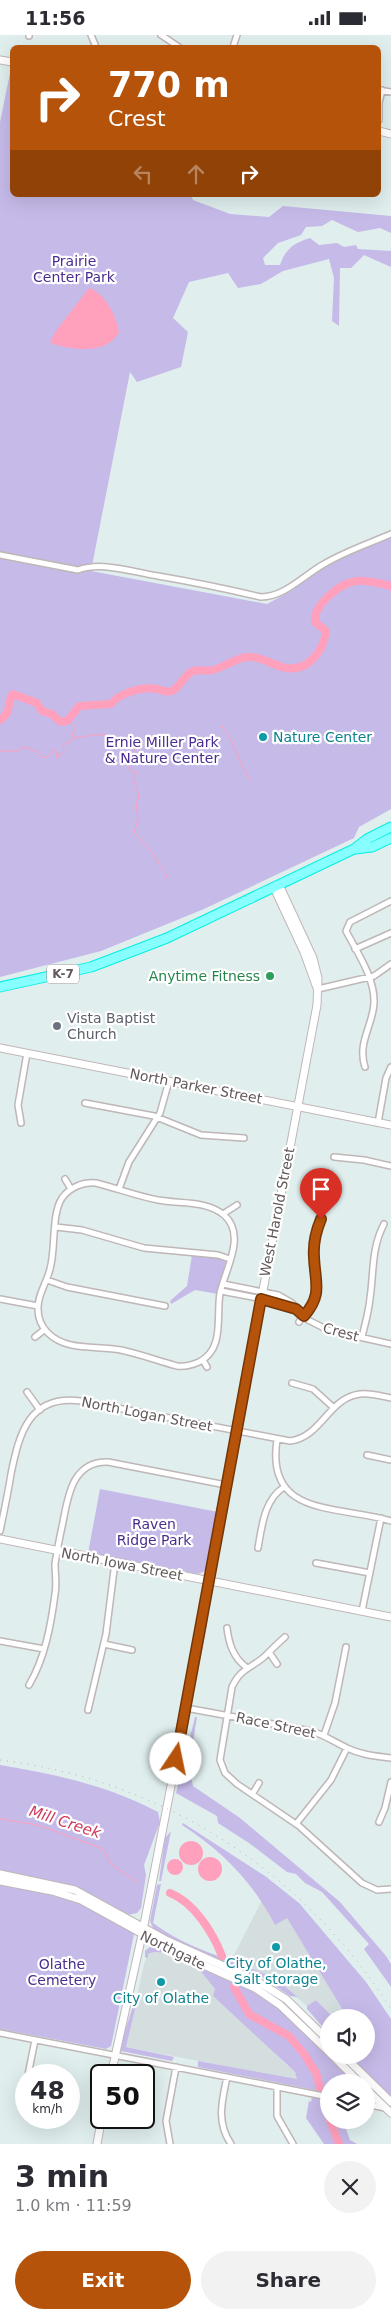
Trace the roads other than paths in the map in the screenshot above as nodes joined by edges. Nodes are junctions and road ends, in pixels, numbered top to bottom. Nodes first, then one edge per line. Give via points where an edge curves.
1 (161, 35) edge
2 (176, 45) edge
3 (391, 534) edge
4 (0, 555) edge
5 (391, 827) edge
6 (391, 838) edge
7 (354, 849) junction
8 (276, 887) junction
9 (391, 901) edge
10 (391, 933) edge
11 (355, 949) junction
12 (391, 964) edge
13 (369, 977) junction
14 (0, 987) edge
15 (318, 989) junction
16 (0, 1048) edge
17 (27, 1053) junction
18 (365, 1067) dead end
19 (391, 1067) edge
20 (169, 1081) junction
21 (85, 1103) dead end
22 (298, 1106) junction
23 (157, 1117) junction
24 (20, 1123) dead end
25 (378, 1123) junction
26 (391, 1125) edge
27 (244, 1138) dead end
28 (334, 1157) dead end
29 (391, 1166) edge
30 (65, 1179) dead end
31 (72, 1189) junction
32 (119, 1189) junction
33 (237, 1205) dead end
34 (223, 1214) junction
35 (321, 1219) dead end
36 (384, 1225) dead end
37 (56, 1227) junction
38 (230, 1259) junction
39 (47, 1280) junction
40 (223, 1284) junction
41 (221, 1291) junction
42 (262, 1295) junction
43 (0, 1299) edge
44 (38, 1306) junction
45 (165, 1306) dead end
46 (304, 1316) junction
47 (299, 1322) dead end
48 (44, 1329) junction
49 (35, 1337) dead end
50 (362, 1337) junction
51 (391, 1344) edge
52 (202, 1360) junction
53 (207, 1367) dead end
54 (292, 1383) dead end
55 (26, 1392) dead end
56 (391, 1398) edge
57 (334, 1408) junction
58 (40, 1410) junction
59 (236, 1431) junction
60 (277, 1439) junction
61 (367, 1455) dead end
62 (391, 1460) edge
63 (226, 1485) junction
64 (284, 1487) junction
65 (380, 1518) junction
66 (391, 1521) edge
67 (0, 1531) edge
68 (0, 1539) edge
69 (258, 1548) dead end
70 (57, 1551) junction
71 (115, 1562) junction
72 (316, 1563) dead end
73 (370, 1573) junction
74 (208, 1581) junction
75 (362, 1611) junction
76 (391, 1617) edge
77 (227, 1628) dead end
78 (285, 1637) dead end
79 (0, 1641) edge
80 (104, 1644) junction
81 (346, 1647) dead end
82 (44, 1649) junction
83 (132, 1650) dead end
84 (268, 1652) junction
85 (277, 1664) dead end
86 (246, 1667) junction
87 (28, 1685) dead end
88 (186, 1708) junction
89 (88, 1710) dead end
90 (226, 1714) junction
91 (324, 1735) junction
92 (347, 1748) junction
93 (391, 1758) edge
94 (391, 1782) edge
95 (259, 1783) dead end
96 (252, 1793) junction
97 (379, 1822) dead end
98 (296, 1824) junction
99 (0, 1873) edge
100 (0, 1881) edge
101 (391, 1889) edge
102 (143, 1927) junction
103 (142, 1935) junction
104 (320, 2032) edge
105 (0, 2033) edge
106 (35, 2040) junction
107 (320, 2043) edge
108 (114, 2056) junction
109 (30, 2064) edge
110 (112, 2064) edge
111 (341, 2064) edge
112 (351, 2064) edge
113 (176, 2067) junction
114 (352, 2074) edge
115 (227, 2077) junction
116 (277, 2087) junction
117 (320, 2095) edge
118 (375, 2096) edge
119 (375, 2106) edge
120 (390, 2108) edge
121 (100, 2129) edge
122 (97, 2144) edge
123 (170, 2144) edge
124 (231, 2144) edge
125 (293, 2144) edge

1 - 2 street
3 - 4 street via 324,564 273,597 115,568 78,570
5 - 7 highway, K-7
6 - 7 highway, K-7 via 372,847
7 - 8 highway, K-7
8 - 14 highway, K-7 via 168,938 109,960
8 - 15 main road, West Harold Street via 281,889 313,958
9 - 11 street via 350,921 346,931
10 - 11 street
11 - 13 street
12 - 13 street via 383,972
13 - 15 street
13 - 18 street via 374,1004 363,1045
15 - 22 main road, West Harold Street
16 - 17 main road, North Parker Street
17 - 20 main road, North Parker Street
17 - 24 street via 18,1105
19 - 25 street
20 - 22 main road, North Parker Street
20 - 23 street
21 - 23 street
22 - 25 main road, North Parker Street
22 - 42 main road, West Harold Street
23 - 27 street via 196,1134
23 - 32 street via 129,1161
25 - 26 main road, North Parker Street
28 - 29 street
30 - 31 street
31 - 32 street via 93,1182
31 - 37 street via 59,1203
32 - 34 street via 158,1200 201,1204
33 - 34 street
34 - 38 street via 234,1237
35 - 46 street via 314,1247 317,1295
36 - 50 street via 372,1259 370,1297
37 - 38 street via 144,1248
37 - 39 street
38 - 40 street
39 - 44 street
39 - 45 street via 67,1287
40 - 41 street
40 - 42 street
41 - 42 street
41 - 52 street via 217,1340 209,1355
42 - 46 street, Crest via 296,1309
42 - 59 main road, West Harold Street
43 - 44 street
44 - 48 street
46 - 47 street
46 - 50 street, Crest via 328,1330
48 - 49 street
48 - 52 street via 65,1343 120,1350 177,1366
50 - 51 street, Crest
52 - 53 street
54 - 57 street via 313,1389
55 - 58 street
56 - 57 street, North Logan Street via 360,1394 345,1399
57 - 60 street, North Logan Street via 309,1435 298,1440
58 - 59 street, North Logan Street via 56,1402 76,1400
58 - 67 street, North Logan Street via 24,1426 18,1441
59 - 60 street, North Logan Street
59 - 63 main road, West Harold Street
60 - 64 street via 275,1463
61 - 62 street
63 - 70 street via 112,1463 91,1465 81,1471 70,1487
63 - 74 main road, West Harold Street
64 - 65 street via 304,1503
64 - 69 street via 267,1507
65 - 66 street
65 - 73 street
68 - 70 main road, North Iowa Street
70 - 71 main road, North Iowa Street
70 - 82 street via 55,1595
71 - 74 main road, North Iowa Street
71 - 80 street
72 - 73 street
73 - 75 street
74 - 75 main road, North Iowa Street
74 - 88 main road, West Harold Street
75 - 76 main road, North Iowa Street
77 - 86 street via 233,1652
78 - 84 street
79 - 82 street
80 - 83 street
80 - 89 street
81 - 91 street via 335,1703
82 - 87 street via 38,1669
84 - 85 street
84 - 86 street
86 - 90 street via 232,1687
88 - 90 street, Race Street
88 - 102 main road, West Harold Street
90 - 91 street, Race Street
90 - 96 street via 220,1761 225,1773
91 - 92 street, Race Street
92 - 93 street, Race Street via 362,1754
92 - 98 street via 331,1780
94 - 97 street
95 - 96 street
96 - 98 street
98 - 101 street via 362,1883 377,1889
99 - 102 main road, Northgate via 75,1890
100 - 103 main road, Northgate via 76,1898
102 - 103 main road, West Harold Street
102 - 104 main road, Northgate via 272,1989
103 - 107 main road, Northgate via 268,1996
103 - 108 main road, West Harold Street
105 - 106 street
106 - 108 street
106 - 109 street
108 - 110 main road, West Harold Street
108 - 113 street
111 - 114 main road
112 - 120 main road
113 - 115 street
113 - 123 street via 166,2121
115 - 116 street
115 - 124 street via 221,2119
116 - 117 street
116 - 125 street via 277,2116
118 - 120 main road
119 - 120 street
121 - 122 main road

